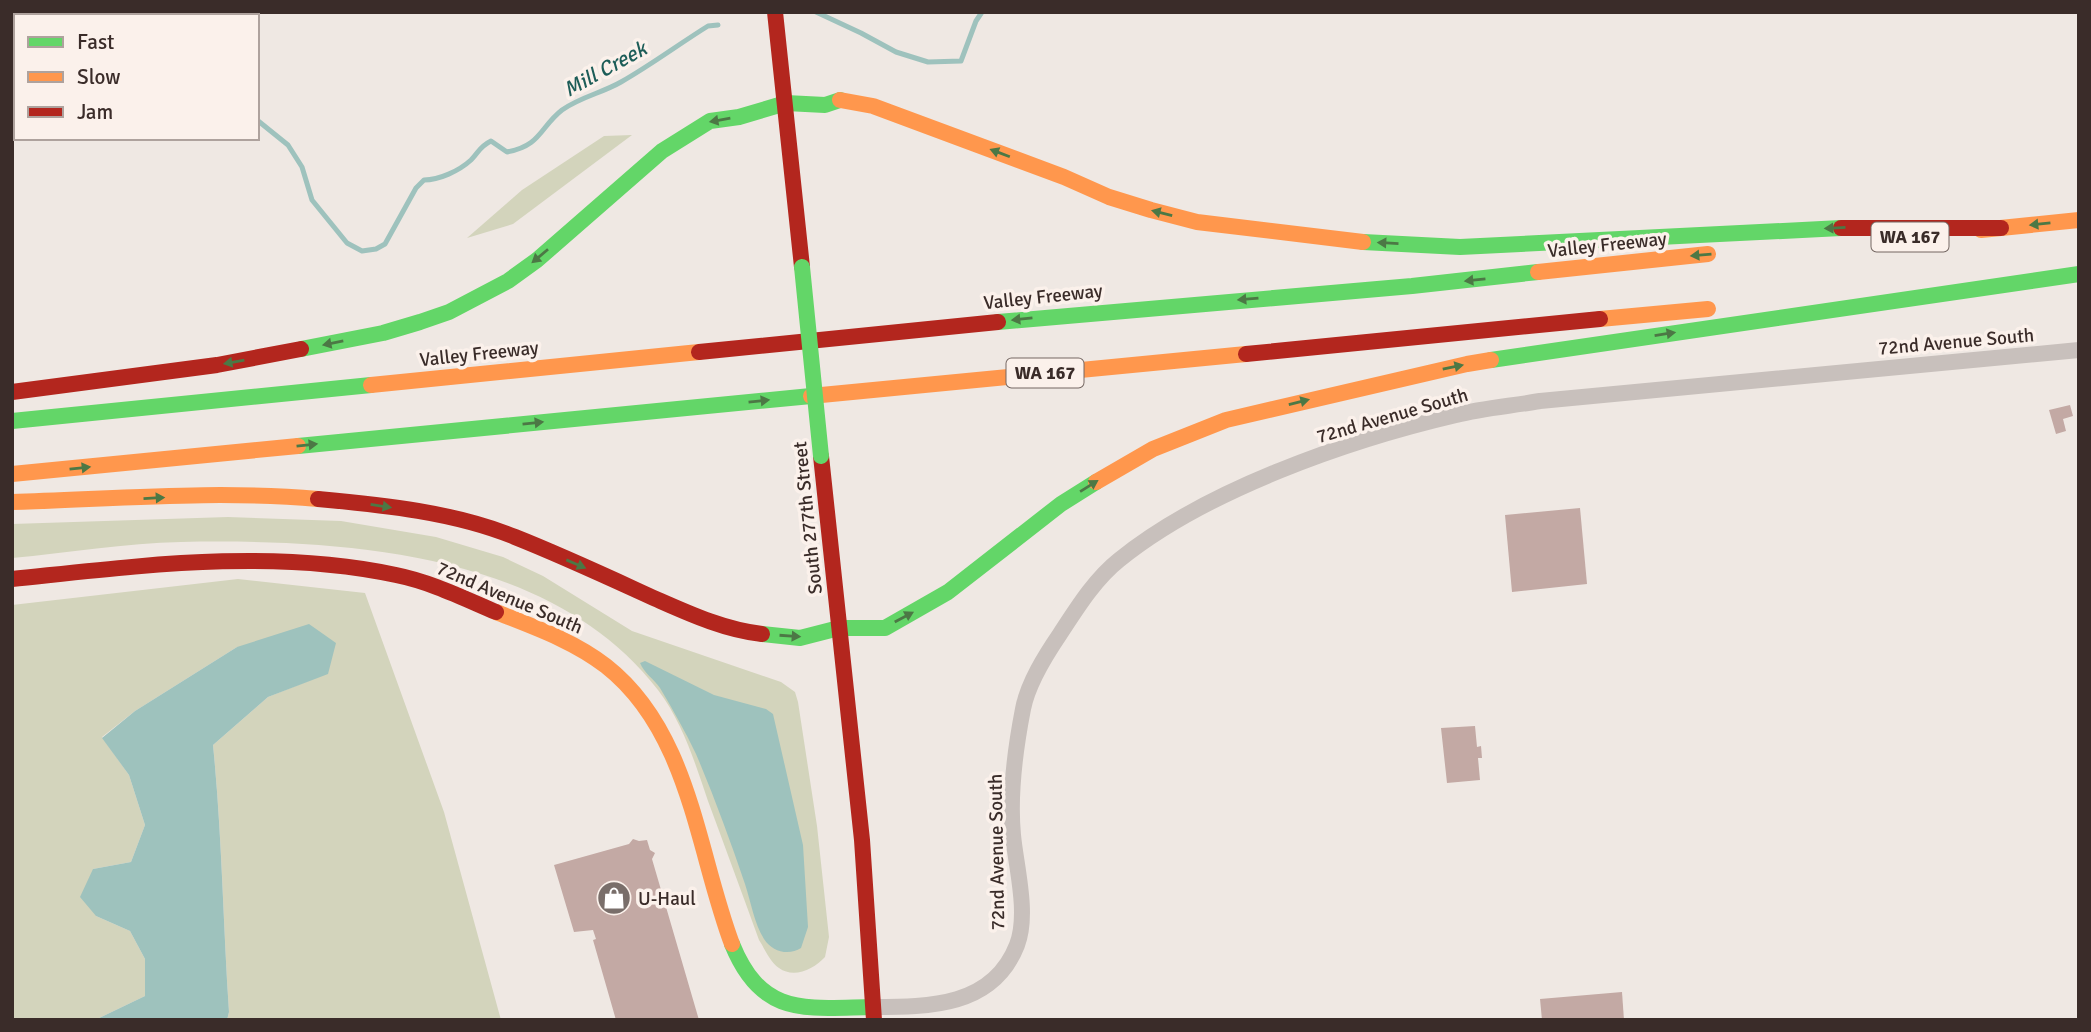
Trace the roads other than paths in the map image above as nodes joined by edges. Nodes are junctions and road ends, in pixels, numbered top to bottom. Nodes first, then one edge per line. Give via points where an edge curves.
1 (775, 12) edge
2 (786, 103) junction
3 (2079, 220) edge
4 (2001, 228) junction
5 (1831, 245) dead end
6 (1725, 253) dead end
7 (2079, 274) edge
8 (1772, 303) dead end
9 (1730, 306) dead end
10 (2079, 351) edge
11 (12, 392) edge
12 (12, 421) edge
13 (12, 474) edge
14 (12, 502) edge
15 (12, 579) edge
16 (839, 628) junction
17 (874, 1014) edge

1 - 2 main road, South 277th Street
4 -> 2 main road via 1856,227 1460,247 1353,241 1197,222 1109,197 873,106 841,100 825,105
2 -> 11 main road via 710,121 694,130 662,151 537,260 449,312 383,333 290,352
2 - 16 main road, South 277th Street, bridge
3 -> 4 main road, WA 167
4 - 5 main road, WA 167
6 -> 12 main road, Valley Freeway
7 - 8 main road
16 -> 7 main road via 885,628 948,592 1060,504 1096,482 1153,449 1226,420 1466,364
13 -> 9 main road, WA 167
10 - 17 street, 72nd Avenue South via 1540,401 1458,414 1370,439 1233,491 1163,529 1118,561 1090,589 1044,658 1024,705 1012,797 1021,931 1008,961 985,986 968,996
14 -> 16 main road via 273,495 363,503 466,522 513,536 731,628 800,638
15 - 17 main road, 72nd Avenue South via 197,563 337,566 433,586 567,641 601,662 632,690 659,728 684,791 734,950 751,978 769,996 792,1006
16 - 17 main road, South 277th Street via 862,840

